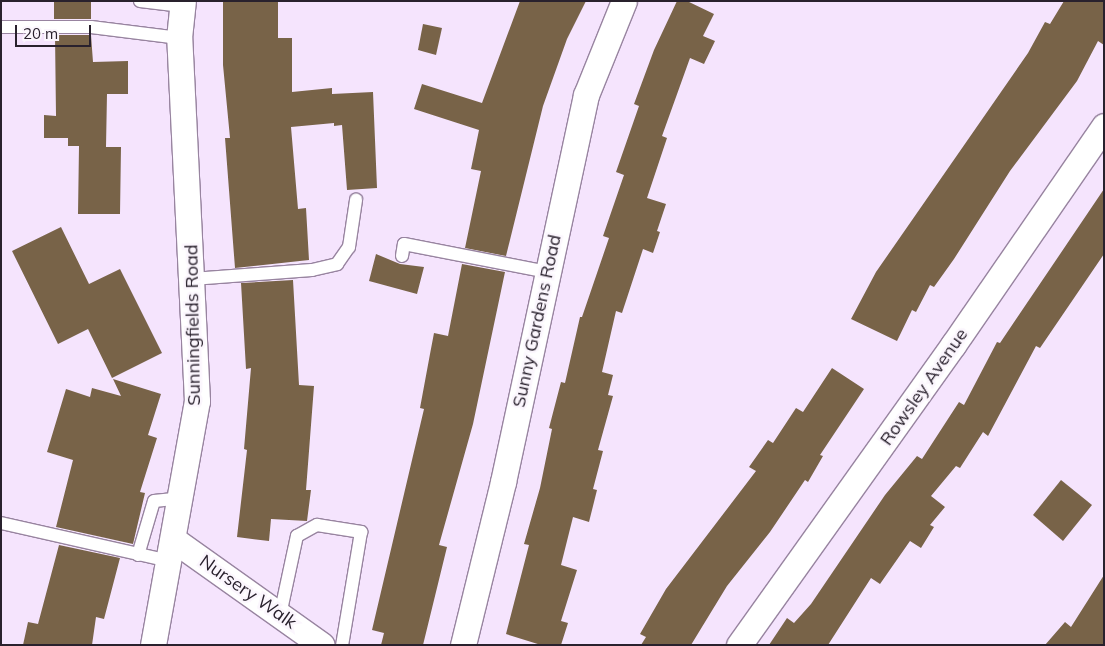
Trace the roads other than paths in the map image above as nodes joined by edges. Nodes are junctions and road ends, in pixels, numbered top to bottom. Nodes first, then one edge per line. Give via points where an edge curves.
1 (140, 1) edge
2 (624, 1) edge
3 (182, 4) edge
4 (1, 26) edge
5 (179, 38) junction
6 (1104, 126) edge
7 (356, 200) dead end
8 (402, 256) dead end
9 (548, 272) junction
10 (192, 279) junction
11 (180, 498) junction
12 (1, 522) edge
13 (172, 550) junction
14 (138, 555) junction
15 (280, 615) junction
16 (465, 644) edge
17 (153, 645) edge
18 (322, 645) edge
19 (342, 645) edge
20 (739, 645) edge

1 - 3 lane
2 - 9 street, Sunny Gardens Road via 586,95
3 - 5 street, Sunningfields Road
4 - 5 lane via 90,27
5 - 10 street, Sunningfields Road
6 - 20 street, Rowsley Avenue
7 - 10 lane via 349,247 337,264 312,270
8 - 9 lane via 404,244
9 - 16 street, Sunny Gardens Road
10 - 11 street, Sunningfields Road via 197,401
11 - 13 street, Sunningfields Road
11 - 14 lane via 159,498 151,505
12 - 14 lane
13 - 14 lane
13 - 15 street, Nursery Walk
13 - 17 street, Sunningfields Road
15 - 18 street, Nursery Walk
15 - 19 lane via 298,536 317,525 360,532

